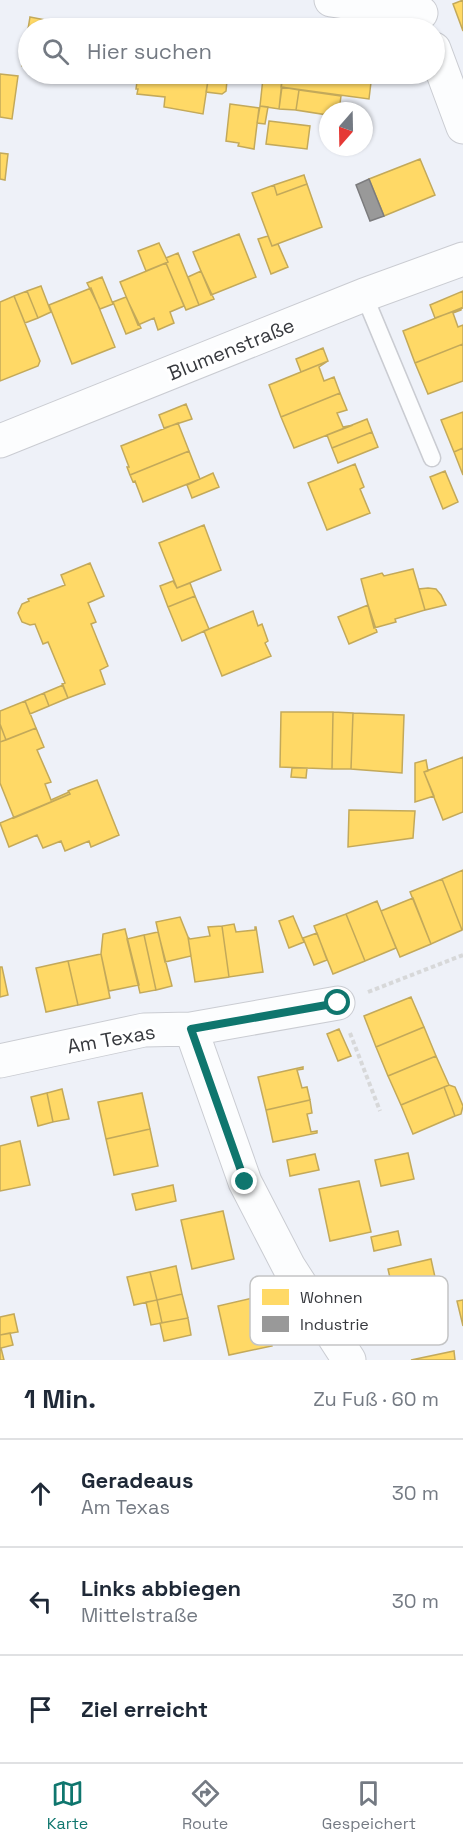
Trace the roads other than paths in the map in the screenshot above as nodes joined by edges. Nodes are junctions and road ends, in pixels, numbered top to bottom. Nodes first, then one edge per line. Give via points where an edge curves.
1 (331, 0) edge
2 (422, 14) edge
3 (445, 78) edge
4 (463, 128) edge
5 (463, 259) edge
6 (364, 295) junction
7 (0, 441) edge
8 (432, 458) dead end
9 (338, 1003) road end
10 (191, 1029) junction
11 (0, 1061) edge
12 (295, 1276) edge
13 (339, 1345) edge
14 (349, 1360) edge

1 - 2 street
3 - 4 street
5 - 6 street, Blumenstraße
6 - 7 street, Blumenstraße
6 - 8 lane
9 - 10 street, Am Texas
10 - 11 street, Am Texas via 144,1030
10 - 12 street via 245,1182
13 - 14 street

